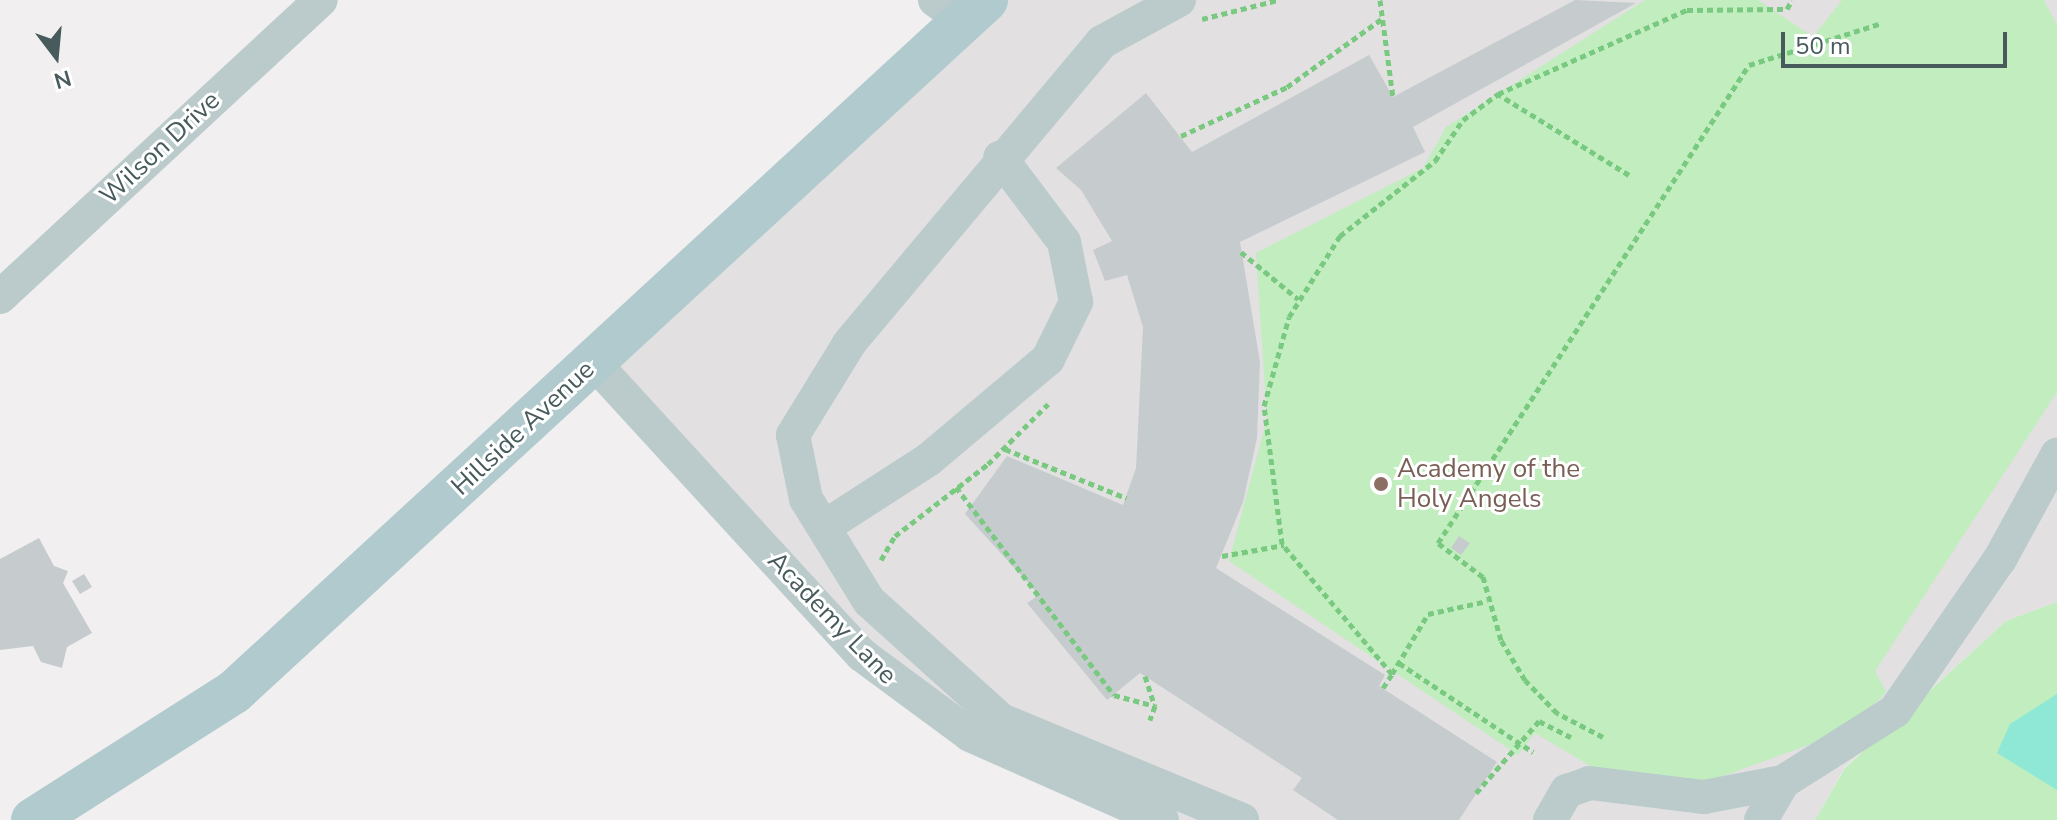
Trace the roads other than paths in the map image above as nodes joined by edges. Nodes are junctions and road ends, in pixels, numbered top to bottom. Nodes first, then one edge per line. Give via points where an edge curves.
1 (321, 0) edge
2 (1179, 0) edge
3 (962, 7) edge
4 (1000, 157) junction
5 (0, 297) edge
6 (639, 321) junction
7 (2057, 455) edge
8 (824, 527) junction
9 (1783, 782) junction
10 (33, 820) edge
11 (1162, 820) edge
12 (1242, 820) edge
13 (1550, 820) edge
14 (1761, 820) edge

1 - 5 street, Wilson Drive
2 - 4 street via 1102,42
3 - 6 main road, Hillside Avenue
4 - 8 street via 849,344 793,435 806,499
4 - 8 street via 1064,242 1076,302 1048,359 928,460
6 - 10 main road, Hillside Avenue via 234,692
6 - 11 street, Academy Lane via 597,366 862,655 914,698 1030,765
7 - 9 street via 2000,559 1895,711
8 - 12 street via 869,601 1001,720
9 - 13 street via 1704,797 1590,783 1567,791
9 - 14 street

